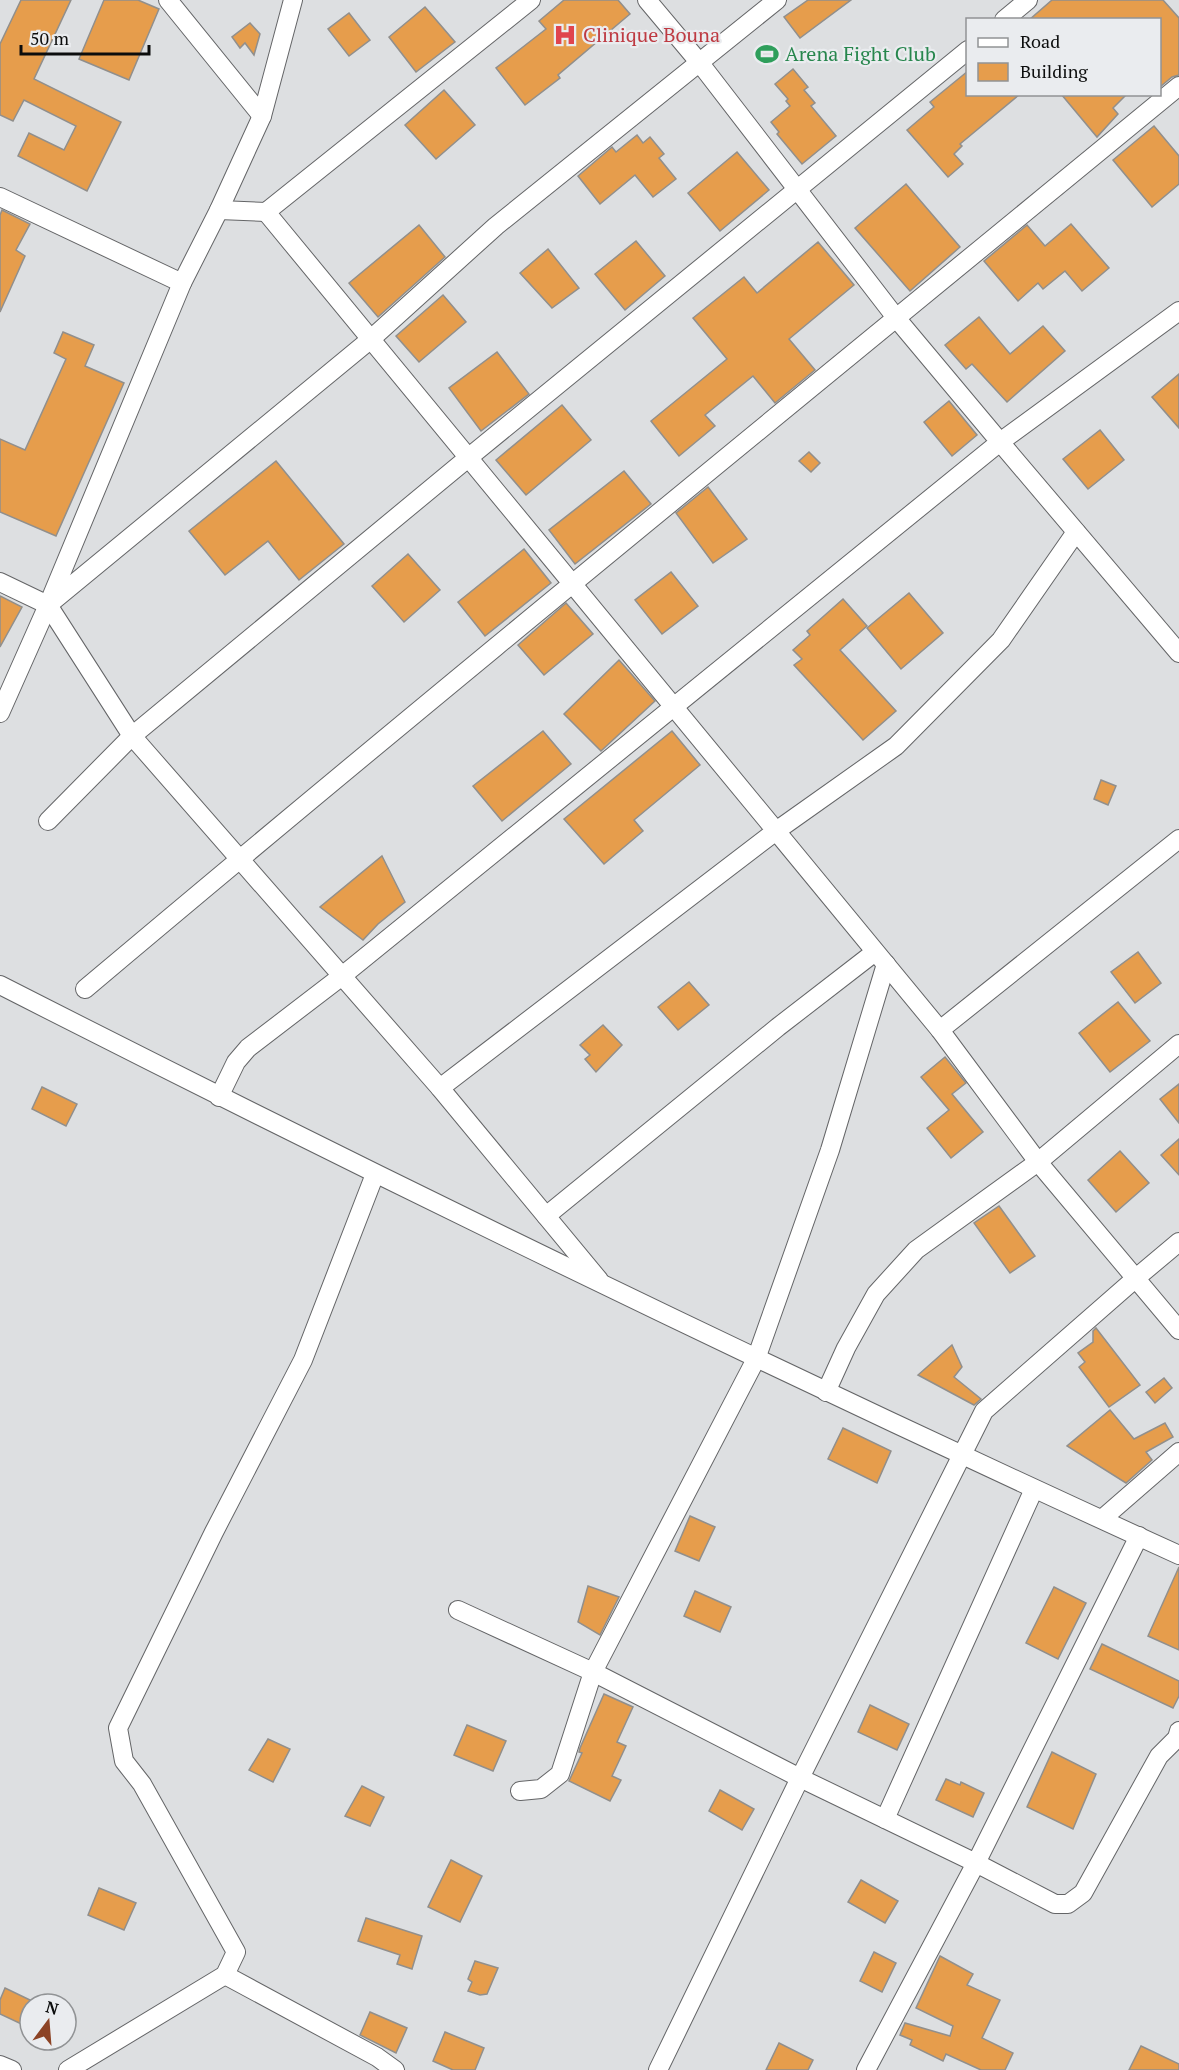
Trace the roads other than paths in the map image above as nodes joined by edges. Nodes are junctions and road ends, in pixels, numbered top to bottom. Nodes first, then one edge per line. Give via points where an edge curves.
1 (168, 0) edge
2 (293, 0) edge
3 (531, 0) edge
4 (647, 0) edge
5 (777, 0) edge
6 (1028, 0) edge
7 (1006, 18) edge
8 (966, 52) edge
9 (699, 62) junction
10 (1179, 86) edge
11 (262, 116) junction
12 (798, 190) junction
13 (0, 197) edge
14 (219, 210) junction
15 (266, 212) junction
16 (182, 283) junction
17 (1179, 311) edge
18 (897, 319) junction
19 (371, 339) junction
20 (1000, 442) junction
21 (468, 458) junction
22 (1076, 532) junction
23 (0, 582) edge
24 (572, 584) junction
25 (48, 605) junction
26 (1179, 653) edge
27 (674, 707) junction
28 (0, 713) edge
29 (132, 736) junction
30 (48, 821) dead end
31 (776, 831) junction
32 (1179, 838) edge
33 (239, 859) junction
34 (881, 958) junction
35 (342, 976) junction
36 (0, 985) edge
37 (85, 988) dead end
38 (940, 1030) junction
39 (1179, 1044) edge
40 (440, 1088) junction
41 (219, 1097) junction
42 (1038, 1162) junction
43 (375, 1174) junction
44 (546, 1216) junction
45 (1179, 1242) edge
46 (1136, 1278) junction
47 (604, 1286) junction
48 (1179, 1330) edge
49 (756, 1359) junction
50 (826, 1392) junction
51 (1179, 1452) edge
52 (960, 1455) junction
53 (1035, 1489) junction
54 (1102, 1519) junction
55 (1139, 1536) junction
56 (1179, 1555) edge
57 (458, 1610) dead end
58 (593, 1672) junction
59 (1179, 1731) edge
60 (800, 1778) junction
61 (520, 1791) dead end
62 (885, 1819) junction
63 (976, 1863) junction
64 (225, 1975) junction
65 (0, 2065) edge
66 (12, 2070) edge
67 (68, 2070) edge
68 (395, 2070) edge
69 (658, 2070) edge
70 (866, 2070) edge

1 - 11 street
2 - 11 street
3 - 15 street
4 - 9 street
5 - 9 street
6 - 7 street
8 - 12 street
9 - 12 street
9 - 19 street via 496,226
10 - 18 street
11 - 14 street
12 - 18 street
12 - 21 street
13 - 16 street
14 - 15 street
14 - 16 street
15 - 19 street
16 - 25 street
17 - 20 street
18 - 20 street
18 - 24 street
19 - 21 street
19 - 25 street
20 - 22 street
20 - 27 street
21 - 24 street
21 - 29 street
22 - 26 street
22 - 31 street via 1001,640 896,746
23 - 25 street
24 - 27 street
24 - 33 street
25 - 28 street
25 - 29 street
27 - 31 street
27 - 35 street
29 - 30 street
29 - 33 street
31 - 34 street
31 - 40 street
32 - 38 street
33 - 35 street
33 - 37 street
34 - 38 street
34 - 44 street via 778,1027
34 - 49 street via 830,1150
35 - 40 street
35 - 41 street via 248,1048 236,1062
36 - 41 street
38 - 42 street
39 - 42 street
40 - 44 street
41 - 43 street
42 - 46 street
42 - 50 street via 916,1250 876,1294
43 - 47 street
43 - 64 street via 303,1360 118,1728 124,1761 142,1784 236,1952
44 - 47 street
45 - 46 street
46 - 48 street
46 - 52 street via 984,1411
47 - 49 street
49 - 50 street
49 - 58 street
50 - 52 street
51 - 54 street
52 - 53 street
52 - 60 street
53 - 54 street
53 - 62 street
54 - 55 street
55 - 56 street
55 - 63 street
57 - 58 street
58 - 60 street
58 - 61 street via 560,1774 541,1790
59 - 63 street via 1159,1756 1083,1893 1068,1904 1055,1904
60 - 62 street
60 - 69 street
62 - 63 street
63 - 70 street
64 - 67 street
64 - 68 street
65 - 66 street

